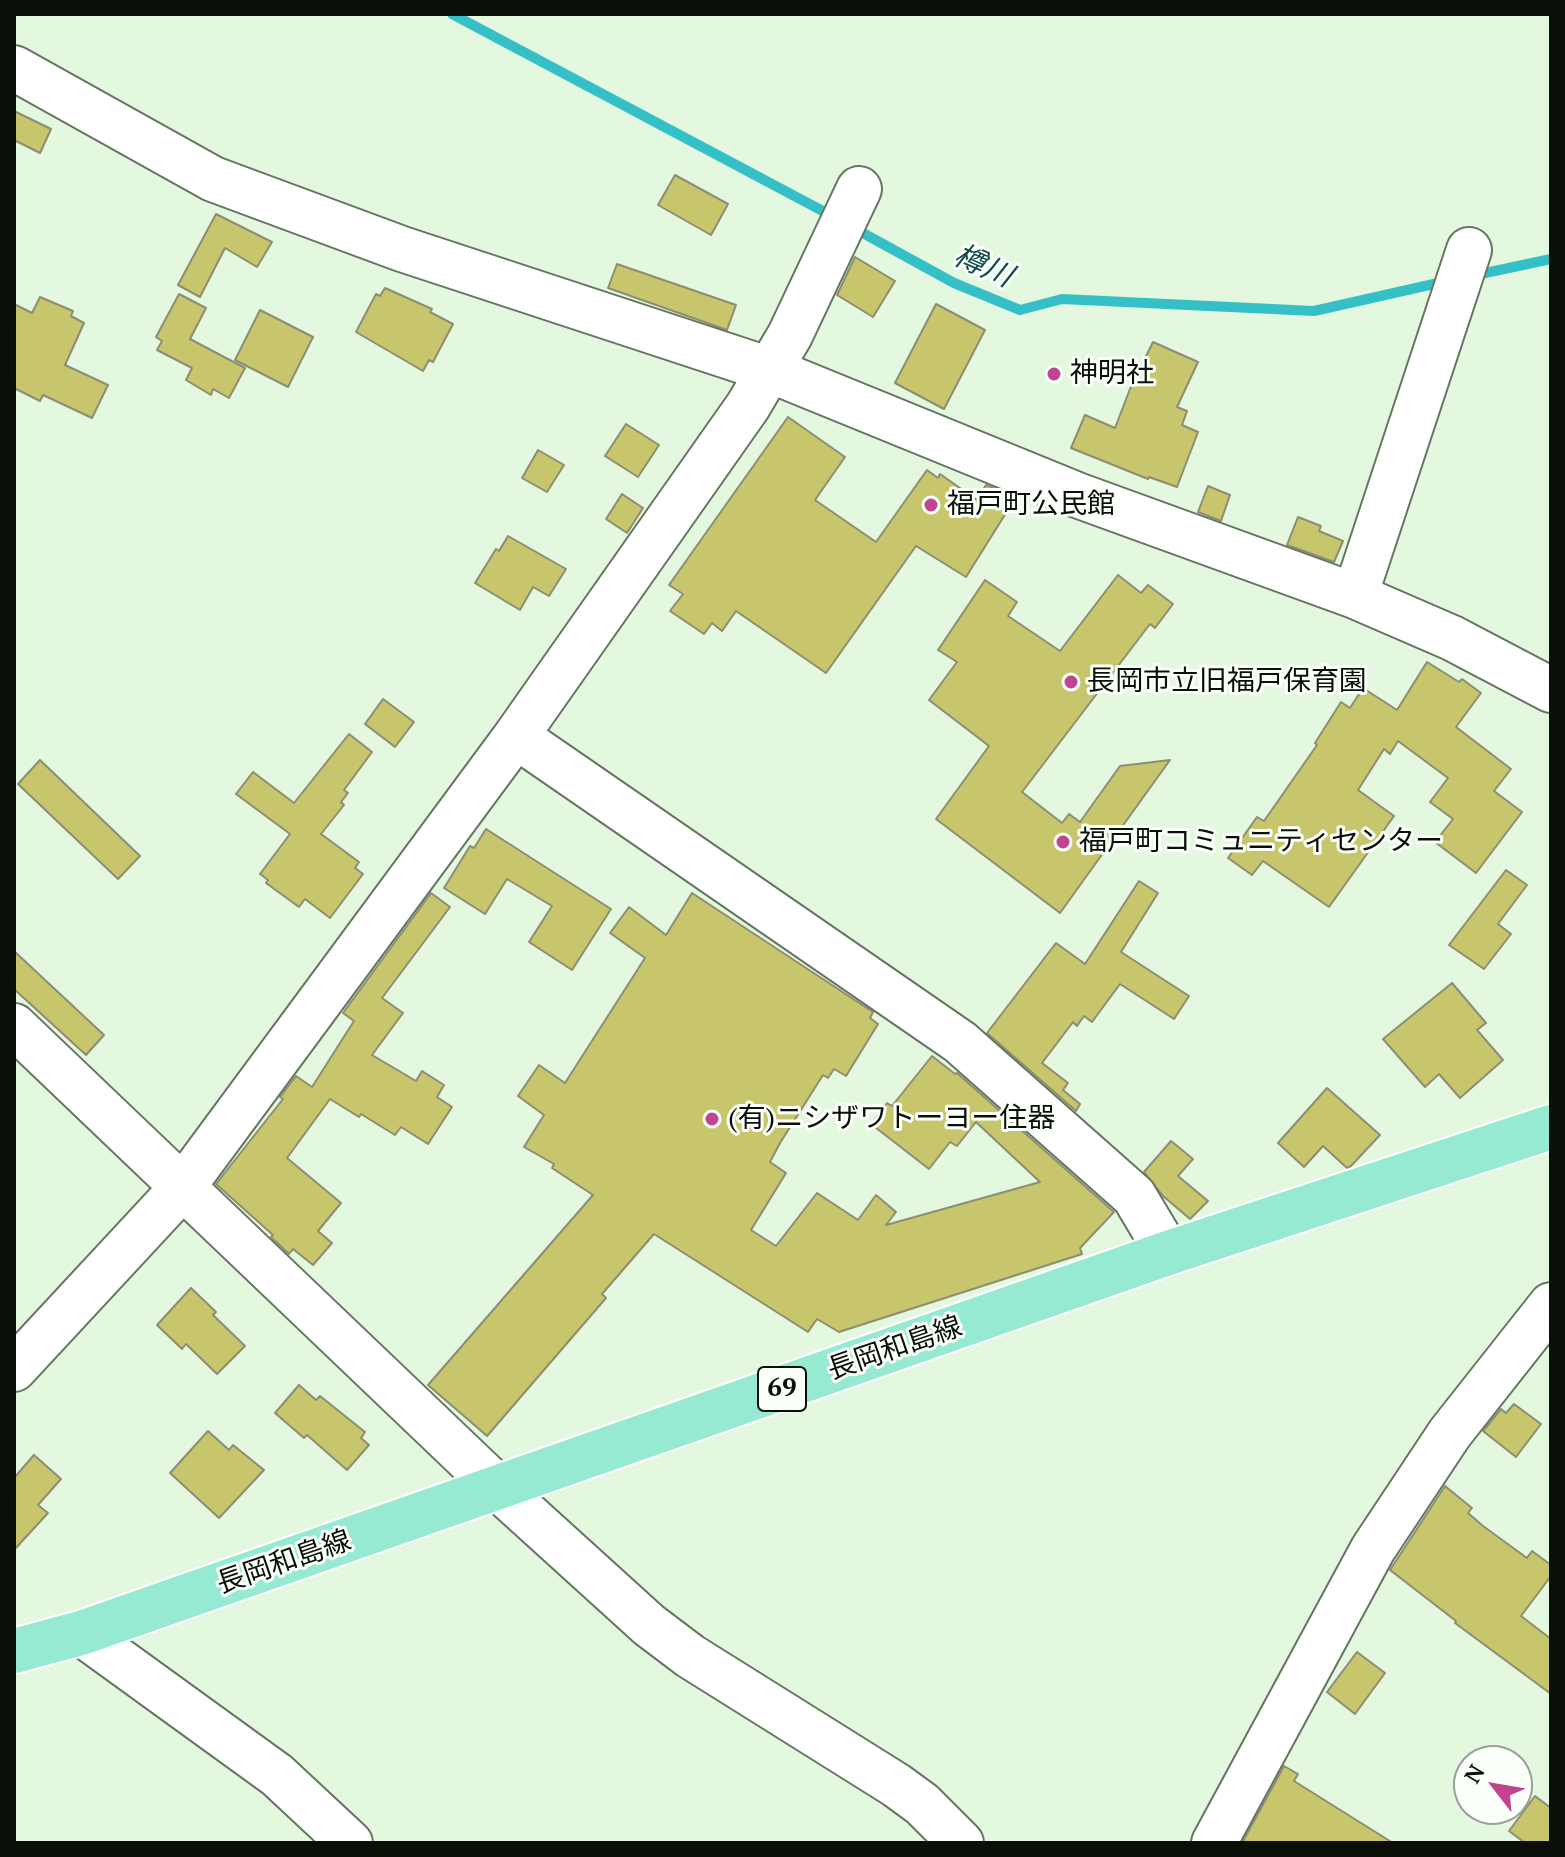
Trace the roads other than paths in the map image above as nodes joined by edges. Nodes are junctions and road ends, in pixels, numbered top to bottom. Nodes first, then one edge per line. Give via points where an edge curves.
1 (14, 68) edge
2 (859, 189) dead end
3 (1465, 260) dead end
4 (770, 370) junction
5 (1355, 596) junction
6 (1551, 690) edge
7 (516, 736) junction
8 (14, 1026) edge
9 (1551, 1127) edge
10 (182, 1188) junction
11 (1168, 1253) junction
12 (1551, 1305) edge
13 (14, 1369) edge
14 (498, 1488) junction
15 (81, 1633) junction
16 (14, 1651) edge
17 (350, 1843) edge
18 (961, 1843) edge
19 (1214, 1843) edge

1 - 4 street via 213,179 402,249
2 - 4 street
3 - 5 street
4 - 5 street via 1077,495
4 - 7 street
5 - 6 street via 1452,638
7 - 10 street
7 - 11 street via 960,1042 1134,1196
8 - 10 street
9 - 11 main road, 長岡和島線 / 69
10 - 13 street
10 - 14 street
11 - 14 main road, 長岡和島線 / 69
12 - 19 street via 1450,1433 1373,1549
14 - 15 main road, 長岡和島線 / 69
14 - 18 street via 649,1625 878,1773 922,1804
15 - 16 main road, 長岡和島線 / 69
15 - 17 street via 277,1775

